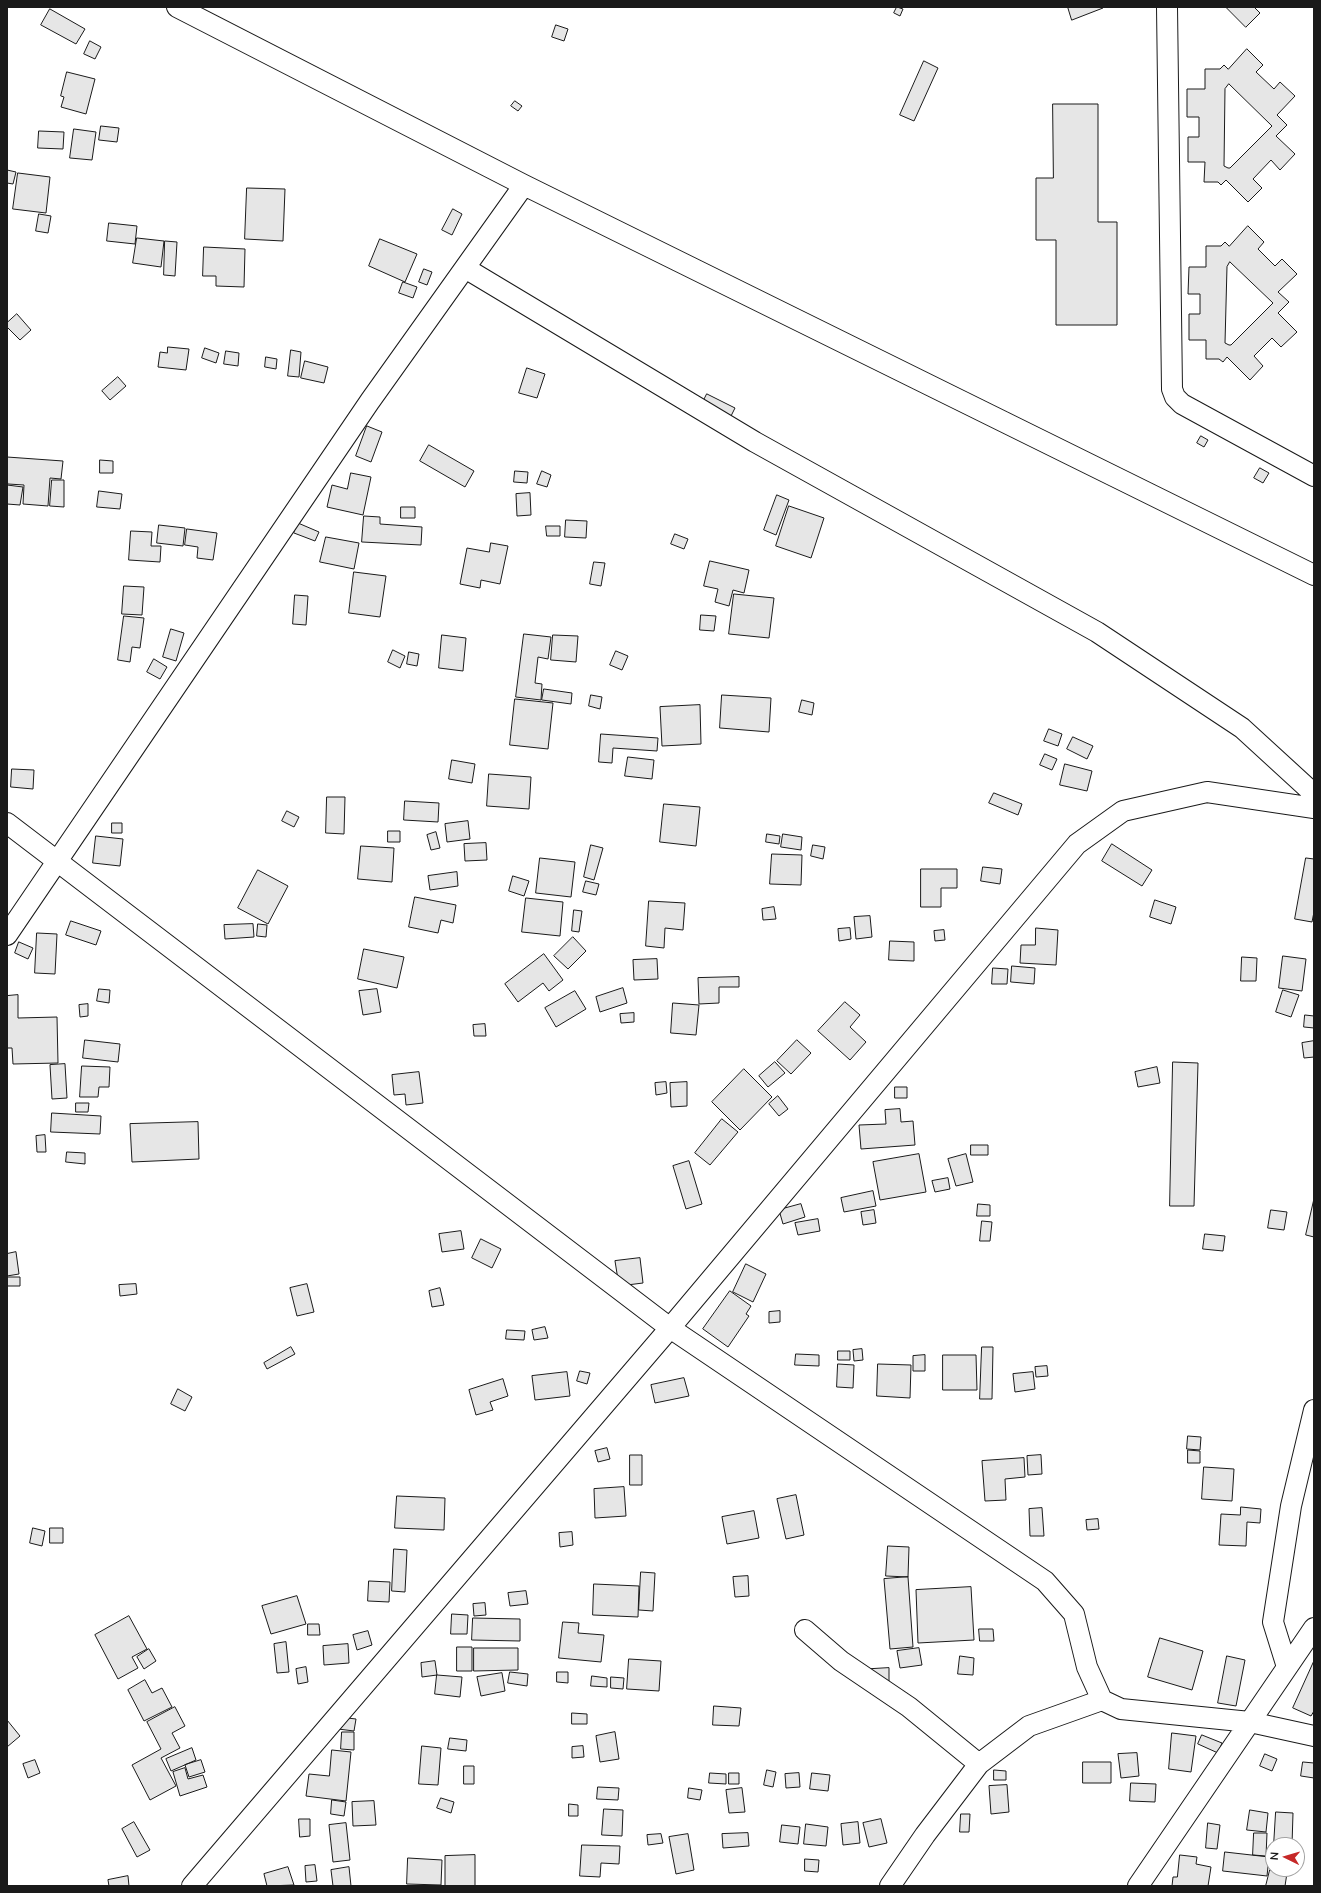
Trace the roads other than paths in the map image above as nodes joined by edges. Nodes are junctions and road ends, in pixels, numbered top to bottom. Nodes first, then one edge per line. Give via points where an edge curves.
1 (177, 7) edge
2 (1167, 7) edge
3 (524, 185) junction
4 (465, 268) junction
5 (1314, 476) edge
6 (1314, 575) edge
7 (1314, 794) edge
8 (1314, 808) edge
9 (7, 823) edge
10 (58, 862) junction
11 (7, 935) edge
12 (670, 1328) junction
13 (1314, 1410) edge
14 (1314, 1628) edge
15 (805, 1630) dead end
16 (1287, 1667) junction
17 (1102, 1700) junction
18 (1250, 1722) junction
19 (1314, 1736) edge
20 (979, 1764) junction
21 (192, 1886) edge
22 (890, 1886) edge
23 (1138, 1886) edge

1 - 3 street
2 - 5 street via 1172,389 1182,404
3 - 4 street
3 - 6 street
4 - 7 street via 755,442 1097,632 1242,728
4 - 10 street via 370,401
8 - 12 street via 1207,792 1123,811 1077,844
9 - 10 street
10 - 11 street
10 - 12 street
12 - 17 street via 1045,1581 1074,1614 1087,1667
12 - 21 street
13 - 16 street via 1291,1506 1273,1622
14 - 16 street
15 - 20 street via 841,1661 909,1707
16 - 18 street
17 - 18 street via 1121,1709
17 - 20 street via 1029,1726
18 - 19 street
18 - 23 street
20 - 22 street

